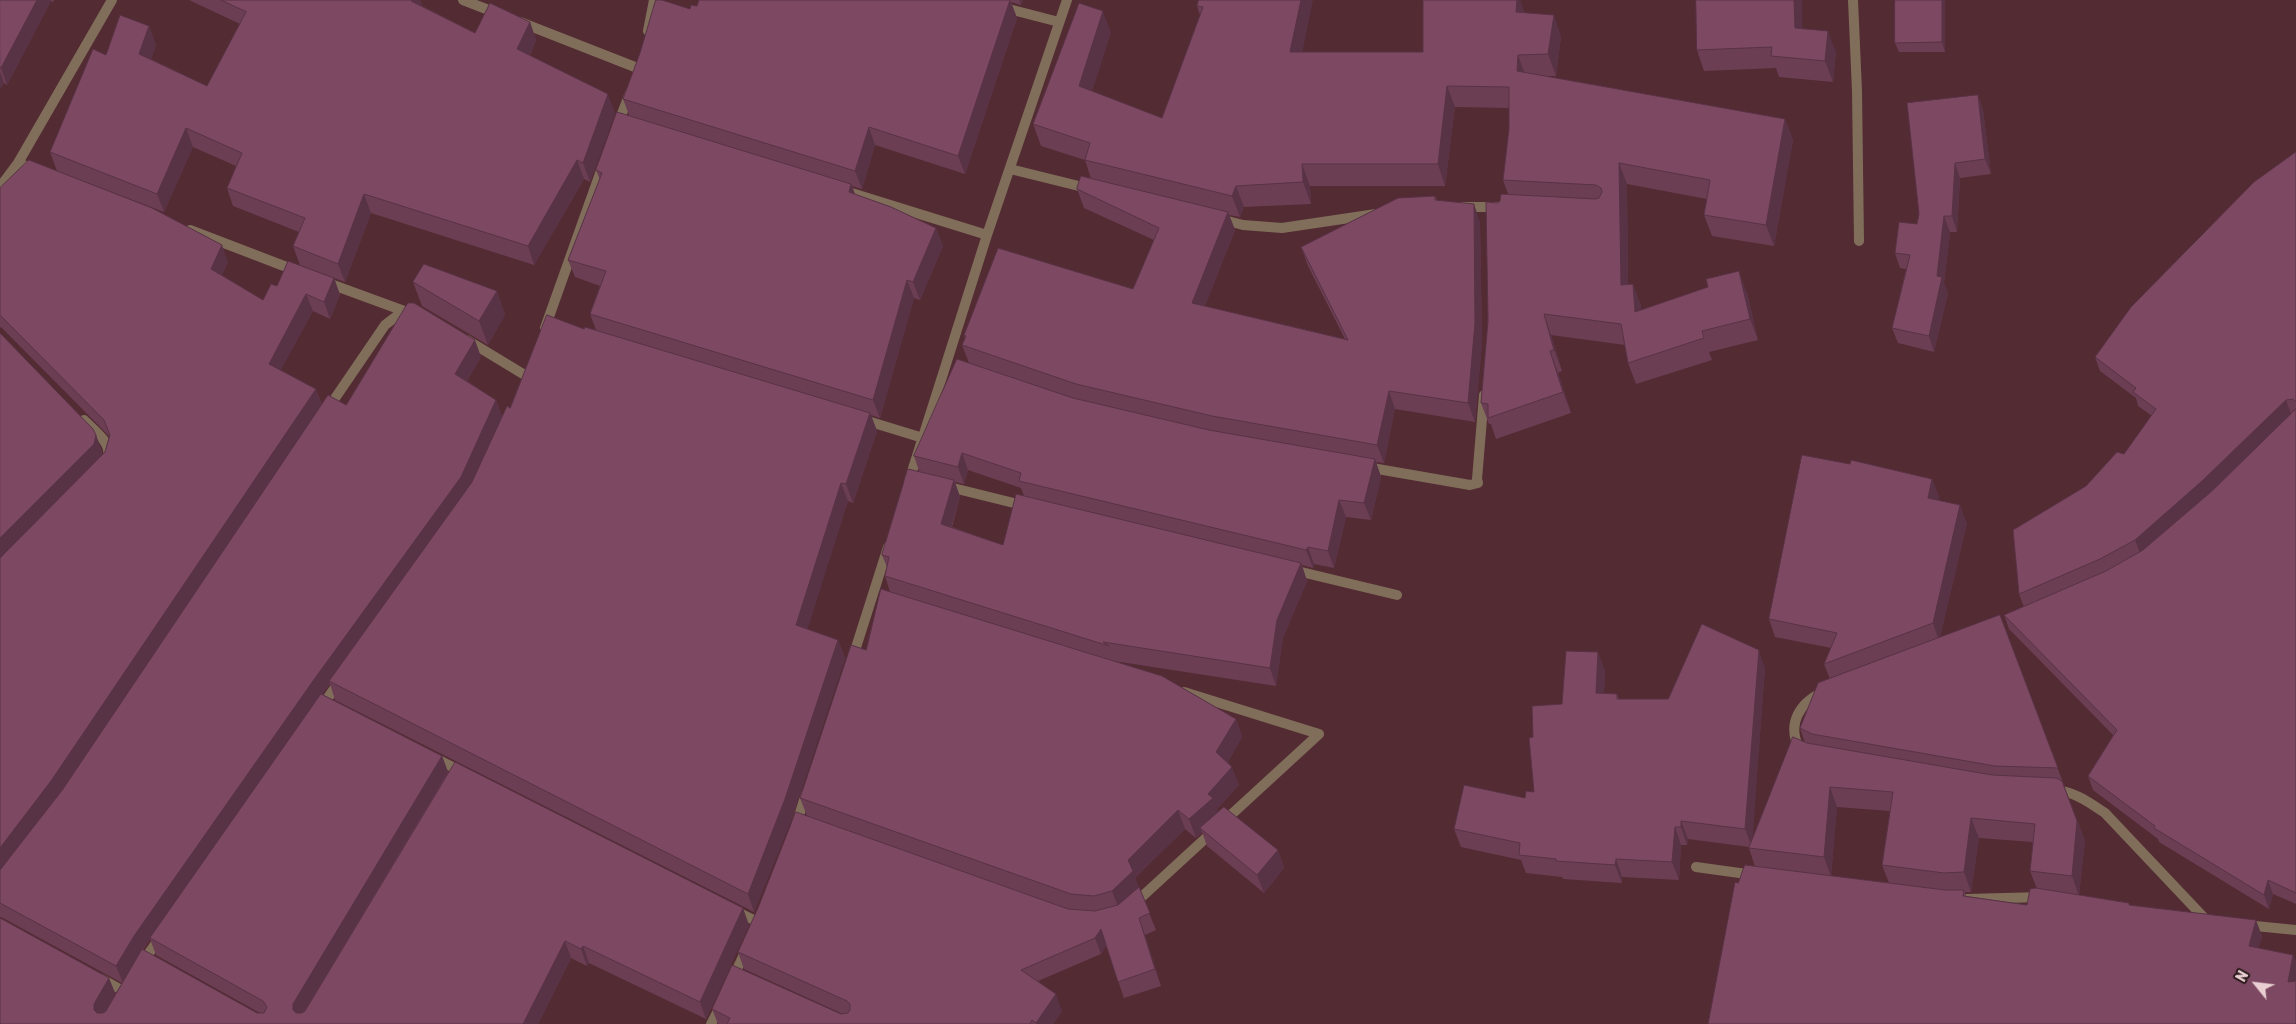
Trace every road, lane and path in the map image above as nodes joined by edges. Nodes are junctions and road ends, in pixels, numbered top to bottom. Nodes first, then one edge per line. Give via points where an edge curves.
1 (112, 0) edge
2 (463, 0) edge
3 (654, 0) edge
4 (1067, 0) edge
5 (1853, 0) edge
6 (993, 5) edge
7 (1059, 22) junction
8 (645, 43) edge
9 (612, 140) edge
10 (606, 158) edge
11 (18, 163) junction
12 (1010, 169) junction
13 (46, 174) edge
14 (0, 187) edge
15 (836, 188) edge
16 (1106, 193) edge
17 (1452, 207) edge
18 (1507, 208) edge
19 (1388, 212) edge
20 (1206, 216) edge
21 (182, 227) edge
22 (987, 235) junction
23 (1859, 241) dead end
24 (402, 312) junction
25 (415, 313) edge
26 (455, 333) edge
27 (540, 342) edge
28 (528, 377) edge
29 (1486, 381) edge
30 (79, 415) edge
31 (324, 415) edge
32 (848, 415) edge
33 (923, 438) junction
34 (106, 464) edge
35 (1353, 465) edge
36 (939, 485) edge
37 (905, 496) edge
38 (1034, 508) edge
39 (890, 541) edge
40 (1283, 568) edge
41 (1397, 595) dead end
42 (348, 670) edge
43 (848, 670) edge
44 (1177, 690) edge
45 (1829, 690) edge
46 (314, 718) edge
47 (423, 752) edge
48 (1807, 752) edge
49 (476, 779) edge
50 (810, 783) edge
51 (2047, 790) edge
52 (790, 839) edge
53 (1696, 867) dead end
54 (1764, 876) edge
55 (2052, 898) edge
56 (1960, 899) edge
57 (722, 904) edge
58 (1129, 908) edge
59 (2188, 919) edge
60 (168, 925) edge
61 (2236, 925) edge
62 (2296, 930) edge
63 (138, 971) edge
64 (92, 974) edge
65 (125, 992) edge
66 (712, 1024) edge

1 - 11 street
2 - 9 street via 638,73 624,123
3 - 8 street
4 - 7 street
5 - 23 street
6 - 7 street
7 - 12 street
10 - 27 street via 551,325
11 - 13 street
11 - 14 street
12 - 16 street
12 - 22 street
15 - 22 street
17 - 18 street via 1488,212
19 - 20 street via 1282,228
21 - 24 street
22 - 33 street via 951,364
24 - 25 street
24 - 31 street via 385,324
26 - 28 street
29 - 35 street via 1478,483 1470,485
30 - 34 street via 105,442 109,451
32 - 33 street
33 - 37 street via 915,479
36 - 38 street
39 - 43 street via 878,597
40 - 41 street
42 - 46 street via 329,704
44 - 58 street via 1319,734
45 - 48 street via 1801,707 1795,722 1794,738 1799,748
47 - 49 street via 456,774
50 - 52 street via 802,822
51 - 59 street via 2065,791 2105,813 2212,923
53 - 54 street
55 - 56 street
57 - 66 street via 756,926 740,975 726,994
60 - 63 street via 150,959
61 - 62 street
64 - 65 street

